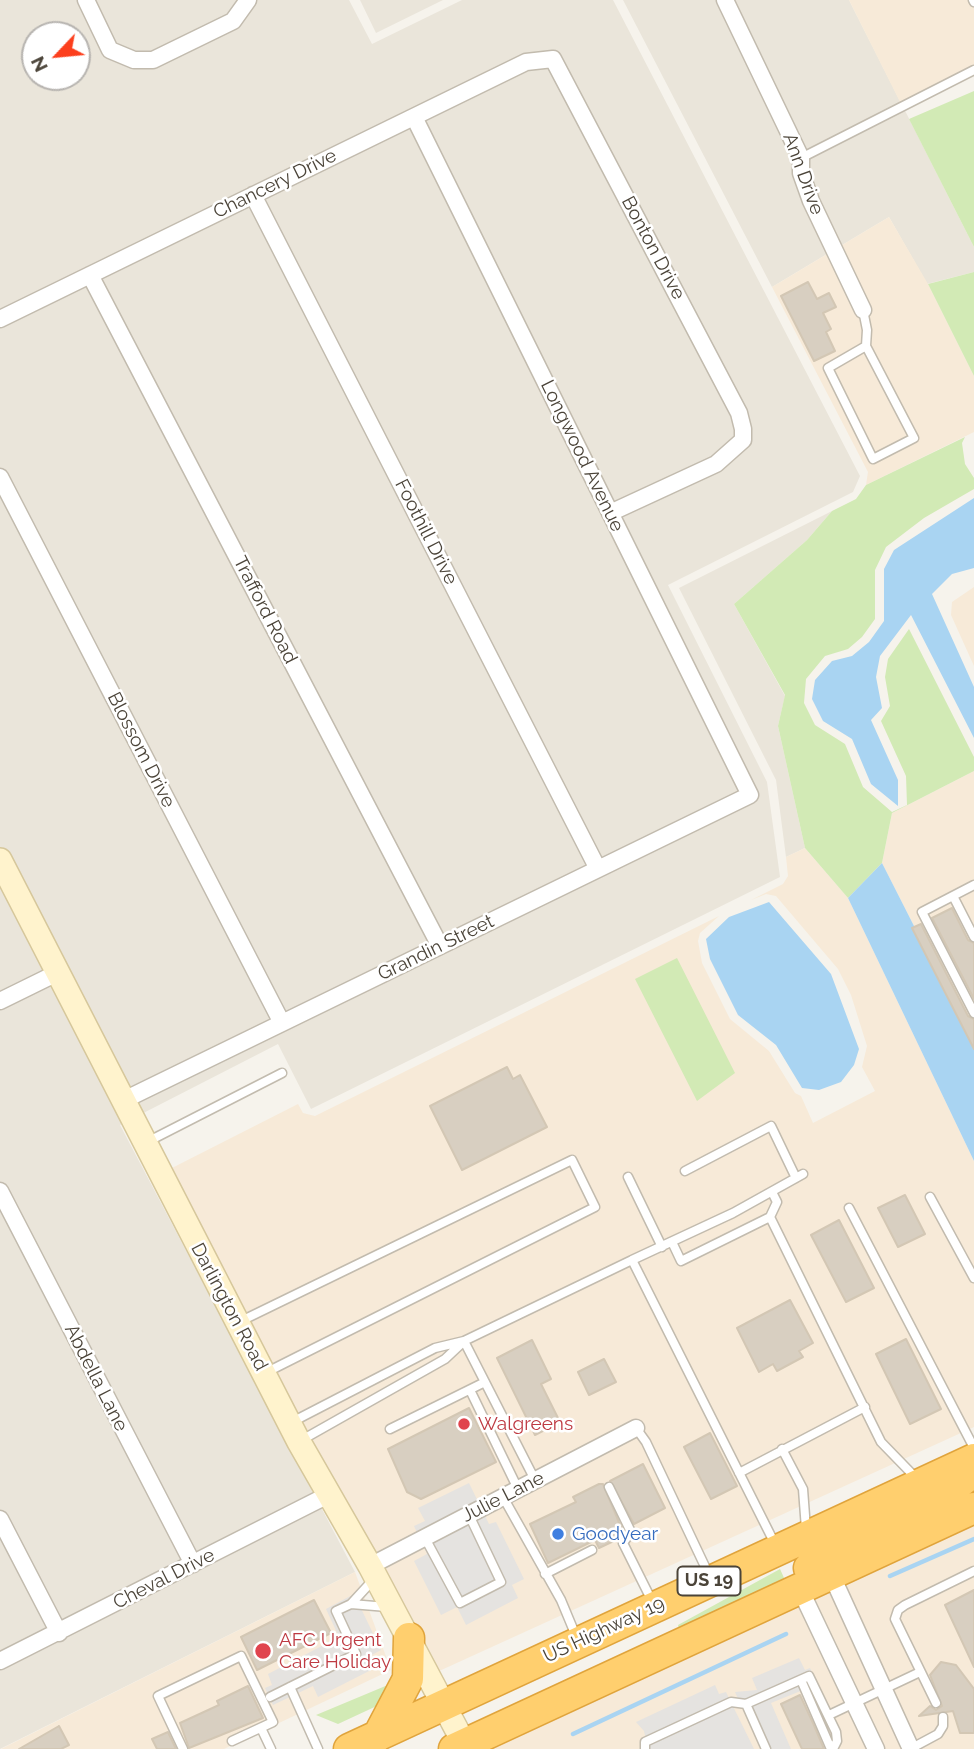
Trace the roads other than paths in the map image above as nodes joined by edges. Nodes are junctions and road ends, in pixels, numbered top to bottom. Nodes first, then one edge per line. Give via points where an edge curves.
1 (86, 0) edge
2 (248, 0) edge
3 (725, 0) edge
4 (553, 59) joint
5 (974, 70) edge
6 (414, 117) junction
7 (801, 158) junction
8 (253, 195) junction
9 (90, 275) junction
10 (863, 310) joint
11 (0, 319) edge
12 (866, 346) junction
13 (0, 477) edge
14 (610, 513) junction
15 (750, 795) joint
16 (0, 860) edge
17 (598, 869) junction
18 (974, 885) edge
19 (953, 896) junction
20 (974, 937) edge
21 (440, 946) junction
22 (57, 973) junction
23 (0, 1001) edge
24 (974, 1013) edge
25 (282, 1023) junction
26 (282, 1073) dead end
27 (122, 1101) junction
28 (144, 1144) junction
29 (685, 1171) dead end
30 (628, 1177) dead end
31 (0, 1191) edge
32 (772, 1192) junction
33 (930, 1197) dead end
34 (849, 1208) dead end
35 (771, 1217) junction
36 (672, 1242) junction
37 (662, 1247) junction
38 (632, 1260) junction
39 (974, 1278) edge
40 (238, 1323) junction
41 (464, 1341) junction
42 (264, 1373) junction
43 (485, 1382) junction
44 (470, 1390) junction
45 (865, 1407) junction
46 (636, 1428) joint
47 (390, 1429) dead end
48 (294, 1432) junction
49 (974, 1448) edge
50 (782, 1449) junction
51 (974, 1459) edge
52 (974, 1472) edge
53 (739, 1473) junction
54 (536, 1480) junction
55 (922, 1483) junction
56 (609, 1488) dead end
57 (518, 1489) junction
58 (328, 1495) junction
59 (503, 1497) junction
60 (974, 1508) edge
61 (469, 1515) junction
62 (0, 1519) edge
63 (807, 1537) junction
64 (425, 1538) junction
65 (593, 1550) dead end
66 (778, 1550) junction
67 (193, 1564) junction
68 (373, 1571) junction
69 (974, 1571) edge
70 (545, 1574) junction
71 (831, 1574) junction
72 (712, 1580) junction
73 (799, 1587) junction
74 (351, 1604) junction
75 (655, 1606) junction
76 (392, 1607) junction
77 (59, 1633) junction
78 (409, 1638) junction
79 (578, 1642) junction
80 (0, 1661) edge
81 (919, 1672) junction
82 (805, 1678) junction
83 (289, 1687) junction
84 (884, 1690) junction
85 (270, 1697) dead end
86 (936, 1703) dead end
87 (445, 1704) junction
88 (746, 1704) junction
89 (854, 1705) junction
90 (830, 1715) junction
91 (943, 1717) dead end
92 (261, 1728) junction
93 (378, 1736) junction
94 (232, 1741) dead end
95 (645, 1745) edge
96 (462, 1747) edge
97 (183, 1749) edge
98 (271, 1749) edge
99 (318, 1749) edge
100 (349, 1749) edge
101 (766, 1749) edge
102 (832, 1749) edge
103 (876, 1749) edge
104 (910, 1749) edge

1 - 2 street via 110,50 134,60 153,60 233,22
3 - 7 street, Ann Drive
4 - 6 street, Chancery Drive via 526,62
4 - 14 street, Bonton Drive via 739,413 743,440 716,464
5 - 7 lane
6 - 8 street, Chancery Drive
6 - 14 street, Longwood Avenue
7 - 10 street, Ann Drive via 811,201
8 - 9 street, Chancery Drive
8 - 17 street, Foothill Drive
9 - 11 street, Chancery Drive
9 - 21 street, Trafford Road
10 - 12 lane
12 - 12 lane via 914,438 873,458 828,368
13 - 25 street, Blossom Drive
14 - 15 street, Longwood Avenue
15 - 17 street, Grandin Street
16 - 22 street, Darlington Road
17 - 21 street, Grandin Street
18 - 19 lane
19 - 20 lane
19 - 24 lane via 922,912
21 - 25 street, Grandin Street
22 - 23 street
22 - 27 street, Darlington Road
25 - 27 street, Grandin Street
26 - 28 lane
27 - 28 street, Darlington Road
28 - 40 street, Darlington Road
29 - 32 lane via 771,1126 799,1176
30 - 37 lane
31 - 67 street, Abdella Lane
32 - 35 lane via 778,1202
32 - 36 lane
33 - 39 lane
34 - 49 lane
35 - 36 lane via 681,1261
35 - 45 lane
36 - 37 lane
37 - 38 lane
38 - 41 lane
38 - 53 lane
40 - 42 street, Darlington Road
40 - 42 lane via 572,1160 595,1208
41 - 43 lane
41 - 48 lane via 445,1359
41 - 48 lane via 435,1348
42 - 48 street, Darlington Road
43 - 44 lane
43 - 54 lane
44 - 47 lane
44 - 57 lane
45 - 50 lane
45 - 55 lane via 884,1448
46 - 54 street, Julie Lane
46 - 72 lane
48 - 58 street, Darlington Road
50 - 53 lane
50 - 63 lane via 803,1489
51 - 55 highway, US Highway 19 / US 19
52 - 73 highway via 930,1504 837,1548 806,1572
53 - 66 lane
54 - 57 street, Julie Lane
55 - 63 highway, US Highway 19 / US 19
56 - 75 lane via 631,1532 622,1543
57 - 59 street, Julie Lane
58 - 67 street, Cheval Drive
58 - 68 street, Darlington Road
59 - 61 street, Julie Lane
59 - 70 lane
60 - 71 highway, US 19
61 - 64 street, Julie Lane
61 - 64 lane via 500,1582 460,1603
62 - 77 street
63 - 66 highway, US Highway 19 / US 19
64 - 68 street, Julie Lane
65 - 70 lane
66 - 72 highway, US Highway 19 / US 19
67 - 77 street, Cheval Drive
68 - 74 lane
68 - 76 street, Darlington Road
69 - 81 lane via 898,1610 897,1628
70 - 79 lane
71 - 73 highway, US 19
71 - 84 street
72 - 75 highway, US Highway 19 / US 19
73 - 89 street
73 - 96 highway, US 19
74 - 76 lane
74 - 83 lane via 336,1611 356,1654
75 - 79 highway, US Highway 19 / US 19
76 - 78 street, Darlington Road
77 - 80 street, Cheval Drive
78 - 87 street, Darlington Road
78 - 93 highway via 408,1679
79 - 87 highway, US Highway 19 / US 19
81 - 84 lane
81 - 86 lane
82 - 88 lane
82 - 90 lane
82 - 102 lane
83 - 85 lane
83 - 99 lane
84 - 89 lane
84 - 104 street
87 - 93 highway, US Highway 19 / US 19
87 - 96 street, Darlington Road
88 - 95 lane via 731,1702
88 - 101 lane
89 - 90 lane
89 - 103 street
90 - 102 lane via 837,1741
91 - 104 lane via 938,1734
92 - 94 lane
92 - 97 lane via 273,1722 241,1656 158,1696
92 - 98 lane
93 - 100 highway, US Highway 19 / US 19

